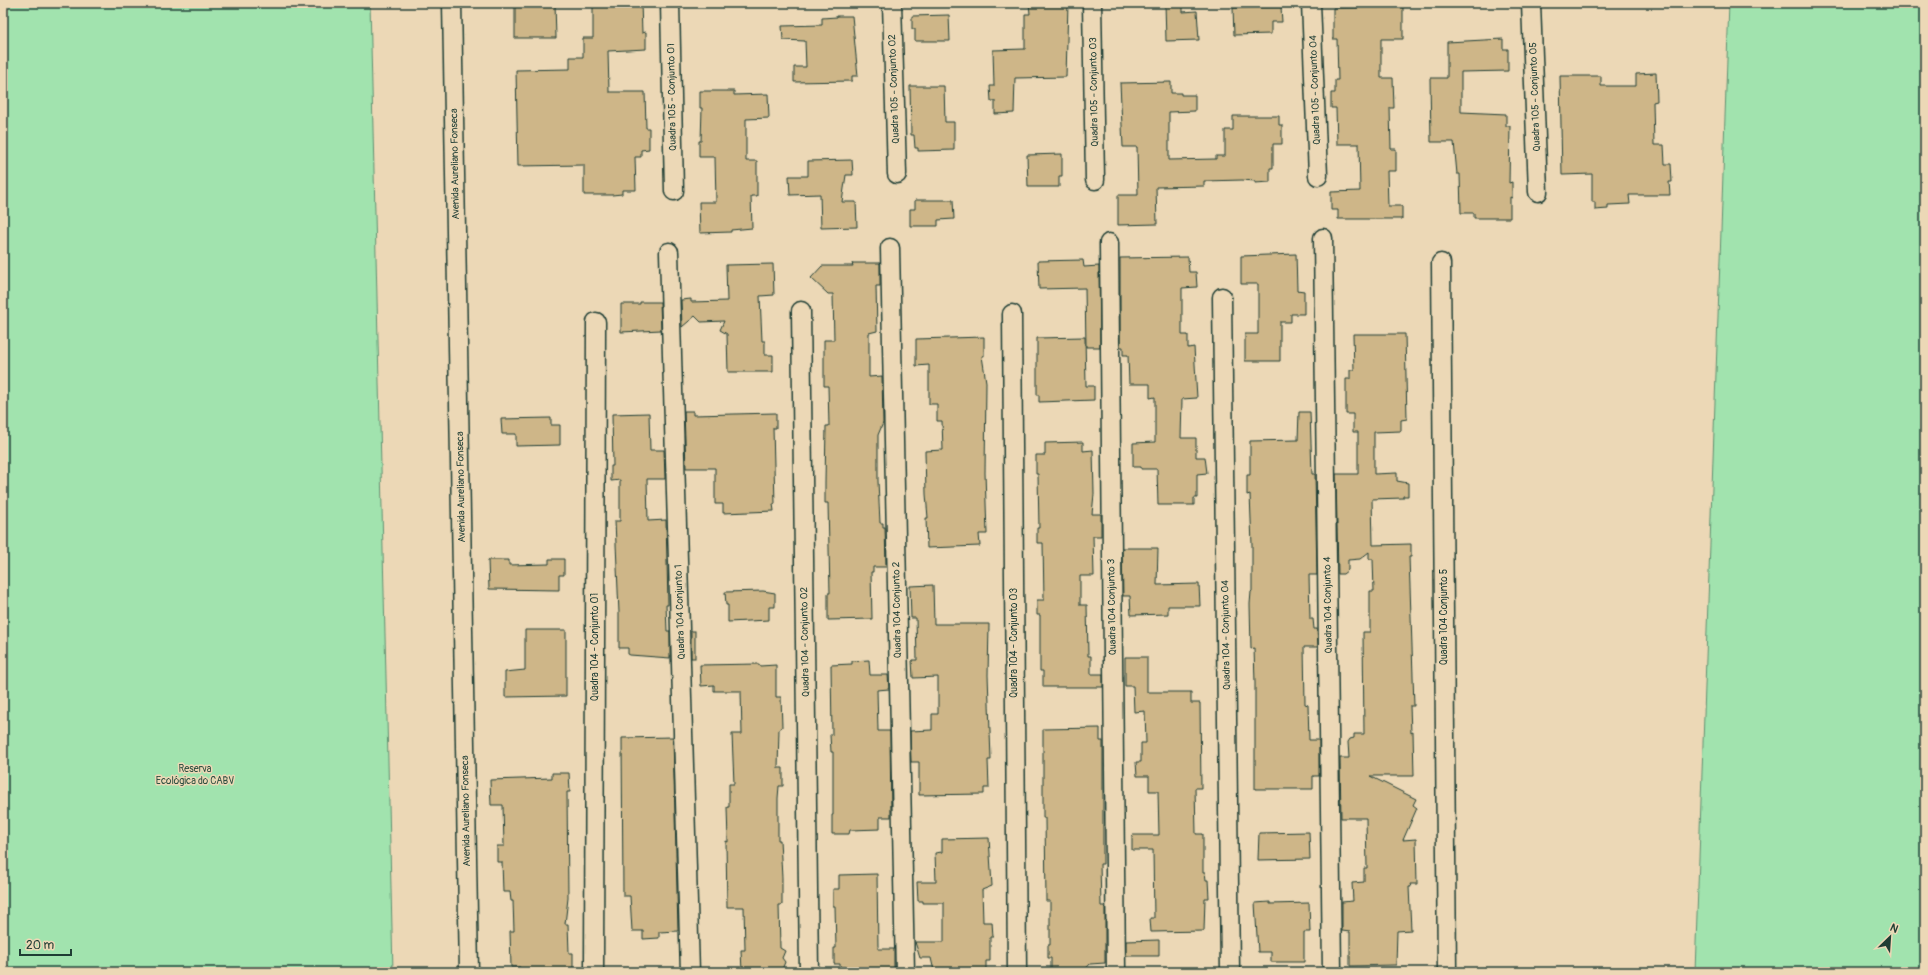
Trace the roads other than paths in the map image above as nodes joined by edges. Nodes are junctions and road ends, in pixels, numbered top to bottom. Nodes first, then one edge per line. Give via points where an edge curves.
1 (452, 3) edge
2 (670, 3) edge
3 (892, 3) edge
4 (1092, 3) edge
5 (1311, 3) edge
6 (1531, 3) edge
7 (897, 174) dead end
8 (1318, 176) dead end
9 (1095, 180) dead end
10 (674, 191) dead end
11 (1538, 192) dead end
12 (1323, 238) dead end
13 (1109, 243) dead end
14 (890, 248) dead end
15 (670, 252) dead end
16 (1441, 263) dead end
17 (1222, 297) dead end
18 (801, 311) dead end
19 (1012, 314) dead end
20 (596, 322) dead end
21 (469, 972) edge
22 (594, 972) edge
23 (690, 972) edge
24 (809, 972) edge
25 (905, 972) edge
26 (1017, 972) edge
27 (1116, 972) edge
28 (1230, 972) edge
29 (1332, 972) edge
30 (1447, 972) edge

1 - 21 street, Avenida Aureliano Fonseca
2 - 10 street, Quadra 105 - Conjunto 01
3 - 7 street, Quadra 105 - Conjunto 02
4 - 9 street, Quadra 105 - Conjunto 03
5 - 8 street, Quadra 105 - Conjunto 04
6 - 11 street, Quadra 105 - Conjunto 05
12 - 29 street, Quadra 104 Conjunto 4
13 - 27 street, Quadra 104 Conjunto 3
14 - 25 street, Quadra 104 Conjunto 2
15 - 23 street, Quadra 104 Conjunto 1
16 - 30 street, Quadra 104 Conjunto 5
17 - 28 street, Quadra 104 - Conjunto 04
18 - 24 street, Quadra 104 - Conjunto 02
19 - 26 street, Quadra 104 - Conjunto 03
20 - 22 street, Quadra 104 - Conjunto 01

